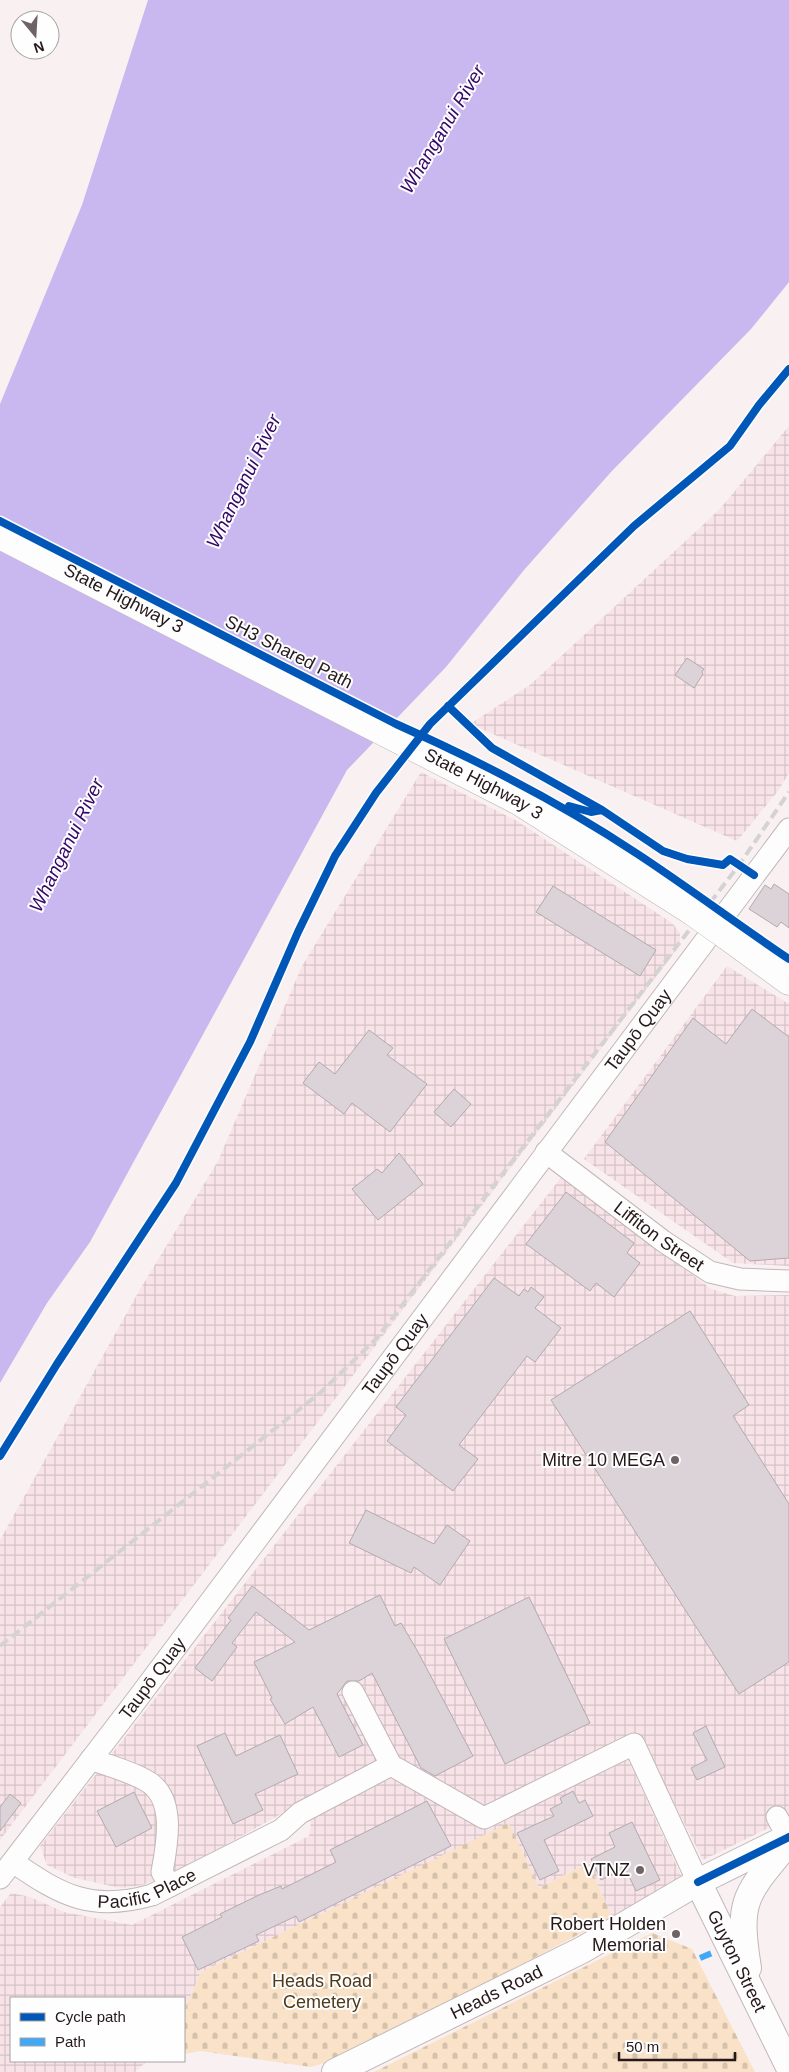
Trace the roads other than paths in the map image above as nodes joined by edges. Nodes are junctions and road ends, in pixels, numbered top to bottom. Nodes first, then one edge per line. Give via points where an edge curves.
1 (0, 536) edge
2 (789, 829) edge
3 (789, 981) edge
4 (546, 1152) junction
5 (789, 1280) edge
6 (353, 1692) dead end
7 (92, 1759) junction
8 (391, 1765) junction
9 (785, 1830) edge
10 (789, 1842) edge
11 (6, 1870) edge
12 (698, 1882) junction
13 (170, 1886) junction
14 (752, 1993) junction
15 (789, 2067) edge
16 (335, 2072) edge

1 - 3 highway, State Highway 3, bridge via 519,802 692,911
2 - 4 street, Taupō Quay
4 - 5 street, Liffiton Street via 663,1241 710,1272 740,1278
4 - 7 street, Taupō Quay
6 - 8 street
7 - 11 street, Taupō Quay
7 - 13 street via 147,1780 160,1795 166,1811 169,1837 162,1872
8 - 12 street via 484,1818 634,1744
8 - 13 street, Pacific Place via 300,1813 282,1830
9 - 12 main road, Heads Road
10 - 14 main road via 757,1878 743,1914
11 - 13 street, Pacific Place via 85,1900 110,1903 133,1900
12 - 14 main road, Guyton Street
12 - 16 main road, Heads Road via 582,1950
14 - 15 main road, Guyton Street

